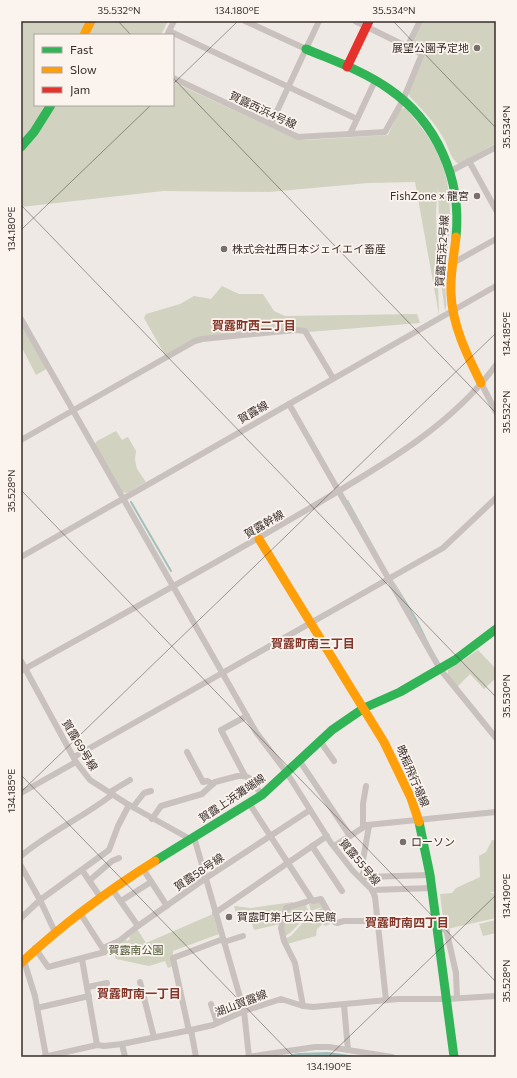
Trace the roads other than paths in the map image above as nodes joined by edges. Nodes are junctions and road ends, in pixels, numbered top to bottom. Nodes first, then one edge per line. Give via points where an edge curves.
1 (91, 21) edge
2 (174, 21) edge
3 (245, 21) edge
4 (319, 21) edge
5 (355, 21) edge
6 (420, 21) edge
7 (368, 24) edge
8 (168, 33) edge
9 (84, 34) edge
10 (174, 36) edge
11 (407, 47) junction
12 (306, 49) junction
13 (347, 68) junction
14 (174, 78) edge
15 (375, 81) junction
16 (288, 87) junction
17 (403, 100) junction
18 (50, 106) edge
19 (357, 119) junction
20 (270, 124) junction
21 (350, 134) junction
22 (21, 147) edge
23 (496, 147) edge
24 (469, 161) junction
25 (451, 171) junction
26 (496, 195) edge
27 (490, 199) junction
28 (496, 210) edge
29 (496, 239) edge
30 (452, 263) junction
31 (496, 286) edge
32 (452, 311) junction
33 (21, 319) edge
34 (496, 365) edge
35 (333, 378) junction
36 (481, 382) junction
37 (289, 404) junction
38 (74, 411) junction
39 (496, 412) edge
40 (21, 440) edge
41 (339, 490) junction
42 (124, 498) junction
43 (496, 498) edge
44 (259, 539) junction
45 (21, 557) edge
46 (388, 578) junction
47 (174, 585) junction
48 (311, 621) junction
49 (496, 629) edge
50 (21, 661) edge
51 (440, 669) junction
52 (23, 670) edge
53 (223, 672) junction
54 (364, 708) junction
55 (247, 716) junction
56 (496, 738) edge
57 (320, 741) junction
58 (187, 752) dead end
59 (75, 759) junction
60 (299, 760) junction
61 (334, 761) dead end
62 (286, 773) junction
63 (245, 776) junction
64 (130, 780) dead end
65 (213, 784) junction
66 (366, 786) dead end
67 (151, 791) dead end
68 (21, 793) edge
69 (111, 793) junction
70 (262, 795) junction
71 (249, 803) junction
72 (131, 806) junction
73 (310, 810) junction
74 (496, 812) edge
75 (152, 818) junction
76 (418, 820) junction
77 (366, 827) junction
78 (270, 836) junction
79 (327, 836) junction
80 (350, 836) junction
81 (192, 838) junction
82 (312, 846) junction
83 (334, 846) junction
84 (21, 856) edge
85 (119, 858) dead end
86 (288, 863) junction
87 (21, 866) edge
88 (142, 869) junction
89 (82, 870) junction
90 (430, 875) junction
91 (206, 878) junction
92 (361, 878) junction
93 (90, 880) junction
94 (152, 882) junction
95 (432, 888) junction
96 (112, 889) junction
97 (372, 890) junction
98 (342, 891) dead end
99 (101, 898) junction
100 (40, 900) junction
101 (312, 900) junction
102 (121, 902) junction
103 (167, 906) junction
104 (80, 913) junction
105 (215, 914) junction
106 (21, 918) edge
107 (377, 921) junction
108 (138, 926) junction
109 (437, 930) junction
110 (55, 932) junction
111 (243, 936) dead end
112 (224, 940) junction
113 (35, 948) junction
114 (103, 948) junction
115 (82, 958) junction
116 (22, 962) edge
117 (456, 974) junction
118 (444, 976) junction
119 (140, 982) dead end
120 (107, 983) dead end
121 (88, 987) junction
122 (89, 996) junction
123 (496, 996) edge
124 (457, 998) junction
125 (447, 999) junction
126 (386, 1000) junction
127 (211, 1004) dead end
128 (344, 1005) junction
129 (303, 1006) junction
130 (37, 1008) junction
131 (244, 1011) junction
132 (217, 1023) junction
133 (190, 1030) junction
134 (154, 1037) junction
135 (122, 1044) junction
136 (97, 1045) junction
137 (77, 1050) junction
138 (348, 1050) junction
139 (45, 1057) edge
140 (79, 1057) edge
141 (125, 1057) edge
142 (196, 1057) edge
143 (249, 1057) edge
144 (392, 1057) edge
145 (454, 1057) edge

1 - 9 street
2 - 8 street
3 - 12 street
4 - 12 street
5 - 7 street
6 - 11 street
7 - 11 street
7 - 13 street
10 - 16 street
11 - 17 street via 422,54
12 - 13 street, 賀露西浜2号線
12 - 16 street
13 - 15 street, 賀露西浜2号線
14 - 20 street, 賀露西浜4号線
15 - 17 street, 賀露西浜2号線
15 - 19 street
16 - 19 street
16 - 20 street
17 - 21 street, 賀露西浜4号線 via 385,132
17 - 25 street, 賀露西浜2号線 via 417,112 433,132
18 - 22 street
19 - 21 street
20 - 21 street, 賀露西浜4号線 via 298,137
23 - 24 street
24 - 25 street
24 - 27 street
25 - 30 street, 賀露西浜2号線 via 457,220
26 - 27 street
27 - 28 street
29 - 30 street
30 - 32 street, 賀露西浜2号線
31 - 32 street, 賀露線
32 - 35 street, 賀露線
32 - 36 street, 賀露西浜2号線 via 465,352
33 - 38 street, 賀露55号線
34 - 36 street, 賀露幹線
35 - 37 street, 賀露線
35 - 38 street via 305,331 202,339
36 - 39 street
36 - 41 street, 賀露幹線 via 429,432
37 - 41 street
37 - 42 street, 賀露線
38 - 40 street
38 - 42 street, 賀露55号線
41 - 44 street, 賀露幹線
41 - 46 street
42 - 45 street, 賀露線
42 - 47 street, 賀露55号線
43 - 46 street via 443,548
44 - 47 street, 賀露幹線
44 - 48 street, 晩稲飛行場線
46 - 48 street
46 - 51 street
47 - 52 street, 賀露幹線
47 - 53 street, 賀露55号線
48 - 53 street
48 - 54 street, 晩稲飛行場線
49 - 51 street, 賀露上浜灘端線
50 - 52 street, 賀露69号線
51 - 54 street, 賀露上浜灘端線 via 400,692
51 - 56 street
52 - 59 street, 賀露69号線
53 - 55 street, 賀露55号線
53 - 59 street
54 - 57 street, 賀露上浜灘端線
54 - 76 street, 晩稲飛行場線 via 402,776
55 - 62 street, 賀露55号線
55 - 63 street via 221,730
57 - 60 street, 賀露上浜灘端線
57 - 61 street
58 - 65 street via 203,782
59 - 68 street
59 - 69 street, 賀露69号線 via 90,780
60 - 62 street, 賀露上浜灘端線
60 - 80 street
62 - 70 street, 賀露上浜灘端線
62 - 73 street, 賀露55号線
63 - 65 street
63 - 70 street
64 - 69 street
65 - 75 street via 204,793 161,806
66 - 77 street
67 - 72 street via 144,793
69 - 72 street, 賀露69号線
69 - 84 street via 95,809 31,847
70 - 71 street, 賀露上浜灘端線
71 - 78 street
71 - 81 street, 賀露上浜灘端線
72 - 75 street, 賀露69号線
72 - 89 street via 118,826 109,850
73 - 78 street, 賀露58号線
73 - 79 street, 賀露55号線
74 - 76 street
75 - 81 street, 賀露69号線
76 - 77 street
76 - 90 street, 晩稲飛行場線
77 - 80 street
77 - 92 street via 364,871
78 - 86 street
78 - 91 street, 賀露58号線
79 - 82 street
79 - 83 street, 賀露55号線
80 - 83 street
81 - 88 street, 賀露上浜灘端線
81 - 91 street
82 - 86 street
82 - 98 street
83 - 92 street, 賀露55号線
85 - 93 street
86 - 101 street
86 - 105 street
87 - 100 street
88 - 94 street
88 - 96 street, 賀露上浜灘端線
89 - 93 street
89 - 100 street
90 - 92 street
90 - 95 street, 晩稲飛行場線
91 - 103 street, 賀露58号線
91 - 105 street
92 - 97 street, 賀露55号線
93 - 99 street
94 - 102 street
94 - 103 street
95 - 97 street
95 - 109 street, 晩稲飛行場線
96 - 99 street, 賀露上浜灘端線
96 - 102 street
97 - 107 street, 賀露55号線
99 - 104 street, 賀露上浜灘端線
100 - 106 street
100 - 110 street
101 - 107 street via 323,900 334,922 337,923
101 - 129 street via 286,908 281,928 284,941 295,963
102 - 108 street
103 - 108 street, 賀露58号線
104 - 110 street, 賀露上浜灘端線
104 - 114 street
105 - 112 street
107 - 126 street, 賀露55号線
108 - 114 street, 賀露58号線 via 119,942
109 - 117 street via 446,929
109 - 118 street, 晩稲飛行場線
110 - 113 street, 賀露上浜灘端線
111 - 112 street
112 - 131 street
112 - 133 street via 173,958
113 - 115 street via 48,967
113 - 116 street, 賀露上浜灘端線
114 - 115 street, 賀露58号線 via 105,952
115 - 121 street
116 - 130 street
117 - 118 street
117 - 124 street
118 - 125 street, 晩稲飛行場線
119 - 134 street
120 - 121 street
121 - 122 street
122 - 130 street
122 - 136 street
123 - 124 street, 湖山賀露線
124 - 125 street, 湖山賀露線
125 - 126 street, 湖山賀露線
125 - 145 street, 晩稲飛行場線
126 - 128 street, 湖山賀露線
127 - 132 street
128 - 129 street, 湖山賀露線
128 - 138 street
129 - 131 street, 湖山賀露線 via 280,999
130 - 139 street
131 - 132 street, 湖山賀露線
131 - 143 street
132 - 133 street, 湖山賀露線
133 - 134 street, 湖山賀露線
133 - 142 street
134 - 135 street, 湖山賀露線
135 - 136 street, 湖山賀露線
135 - 141 street
136 - 137 street, 湖山賀露線
137 - 139 street, 湖山賀露線
137 - 140 street
138 - 143 street via 315,1047
138 - 144 street

